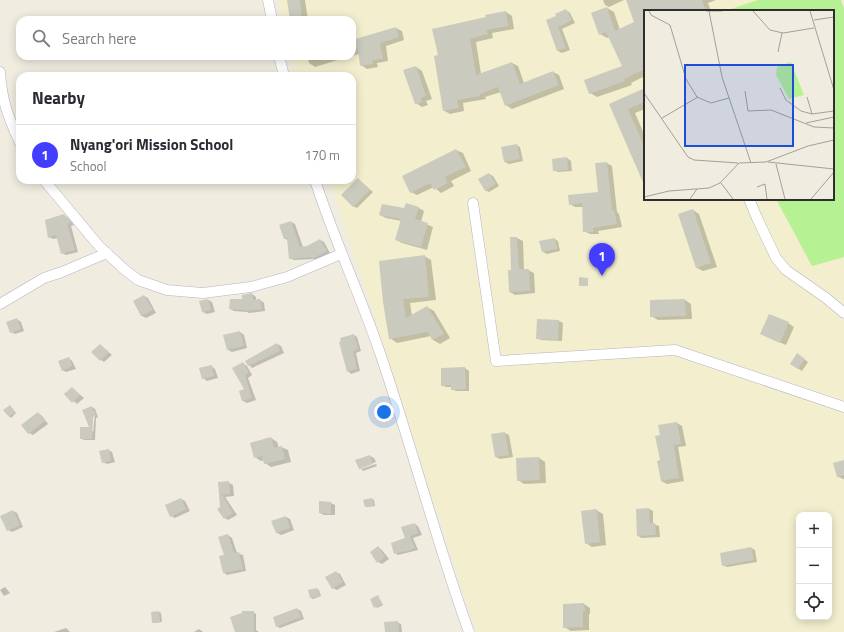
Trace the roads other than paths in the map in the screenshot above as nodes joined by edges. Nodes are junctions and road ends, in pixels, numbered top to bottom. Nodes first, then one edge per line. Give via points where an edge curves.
1 (268, 0) edge
2 (271, 16) edge
3 (280, 60) edge
4 (0, 72) edge
5 (283, 72) edge
6 (16, 134) edge
7 (47, 184) edge
8 (316, 184) edge
9 (749, 200) edge
10 (473, 203) dead end
11 (106, 253) junction
12 (341, 254) junction
13 (0, 304) edge
14 (844, 313) edge
15 (844, 407) edge
16 (469, 632) edge

1 - 2 street
3 - 5 street
4 - 6 street via 2,94
7 - 11 street
8 - 12 street
9 - 14 street via 776,258 786,270
10 - 15 street via 496,361 675,350
11 - 12 street via 138,280 167,290 203,293 251,286 287,277
11 - 13 street via 44,278
12 - 16 street via 381,355 450,579

